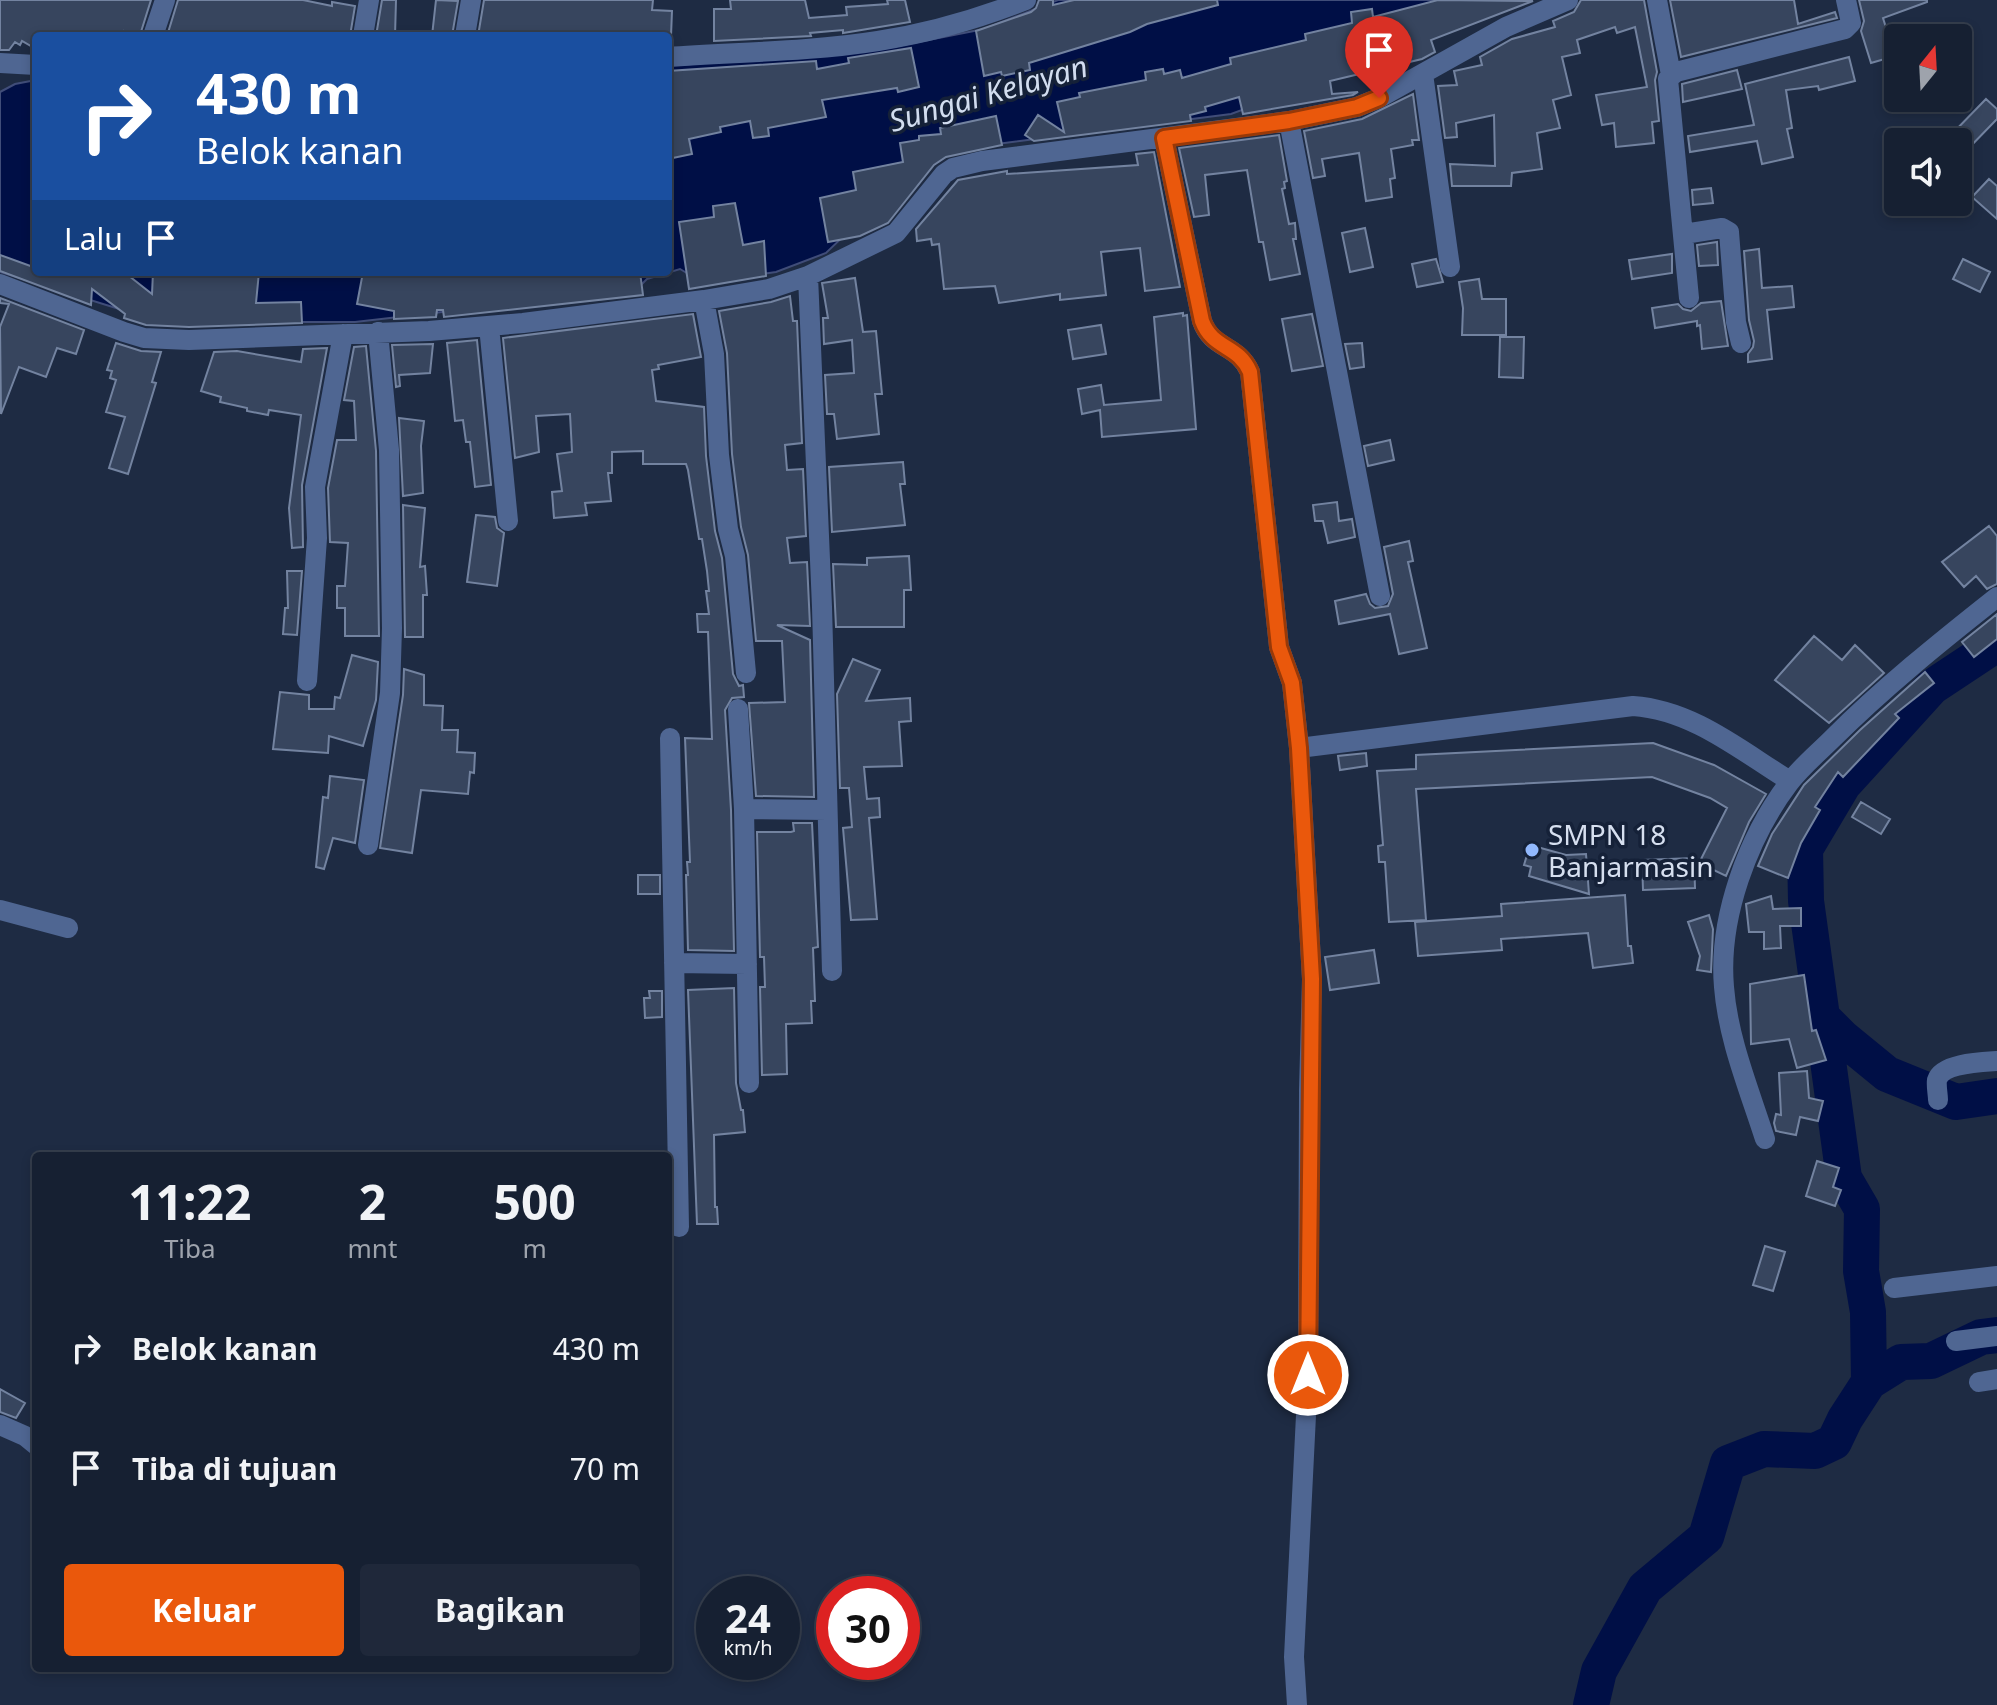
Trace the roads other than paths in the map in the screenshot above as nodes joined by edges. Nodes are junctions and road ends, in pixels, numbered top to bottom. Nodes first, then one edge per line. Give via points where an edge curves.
1 (165, 0) edge
2 (369, 0) edge
3 (471, 0) edge
4 (1026, 0) edge
5 (1568, 0) edge
6 (1657, 0) edge
7 (1846, 0) edge
8 (154, 32) edge
9 (364, 32) edge
10 (466, 32) edge
11 (672, 57) edge
12 (0, 63) edge
13 (32, 65) edge
14 (1423, 74) junction
15 (1671, 75) junction
16 (1289, 121) junction
17 (1164, 138) junction
18 (1684, 234) junction
19 (1450, 267) dead end
20 (808, 276) junction
21 (0, 284) edge
22 (1689, 298) dead end
23 (704, 300) junction
24 (489, 326) junction
25 (378, 332) junction
26 (343, 334) junction
27 (1741, 343) dead end
28 (508, 521) dead end
29 (1380, 596) dead end
30 (1997, 597) edge
31 (746, 673) dead end
32 (307, 681) dead end
33 (738, 709) dead end
34 (670, 738) dead end
35 (1299, 748) junction
36 (1790, 781) junction
37 (744, 809) junction
38 (827, 810) junction
39 (368, 845) dead end
40 (0, 910) edge
41 (68, 928) dead end
42 (674, 963) junction
43 (747, 964) junction
44 (832, 971) dead end
45 (1997, 1061) edge
46 (749, 1083) dead end
47 (1938, 1100) dead end
48 (1765, 1139) dead end
49 (679, 1227) dead end
50 (1997, 1276) edge
51 (1894, 1288) dead end
52 (1997, 1336) edge
53 (1956, 1341) dead end
54 (0, 1425) edge
55 (32, 1442) edge
56 (1297, 1705) edge

1 - 8 street
2 - 9 street
3 - 10 street
4 - 11 street via 931,31 877,42
5 - 14 street via 1506,27
6 - 15 street
7 - 15 street via 1851,23 1845,29
12 - 13 street
14 - 16 street via 1368,103
14 - 19 street
15 - 18 street
16 - 17 street
16 - 29 street
17 - 20 street via 953,168 896,233
17 - 35 street via 1202,321 1212,340 1236,351 1250,372 1279,647 1292,683
18 - 22 street
18 - 27 street via 1722,228 1729,232
20 - 23 street
20 - 38 street
21 - 26 street via 38,292 144,338
23 - 24 street
23 - 31 street
24 - 25 street
24 - 28 street
25 - 26 street
25 - 39 street via 389,450 392,628 390,693
26 - 32 street via 315,487 317,538
30 - 36 street via 1862,709
33 - 37 street
34 - 42 street
35 - 36 street via 1633,706 1679,714
35 - 56 street via 1312,979 1308,1375 1294,1657
36 - 48 street via 1744,868 1724,963 1730,1027
37 - 38 street
37 - 43 street
38 - 44 street
40 - 41 street
42 - 43 street
42 - 49 street
43 - 46 street
45 - 47 street via 1957,1066 1941,1074
50 - 51 street
52 - 53 street
54 - 55 street

